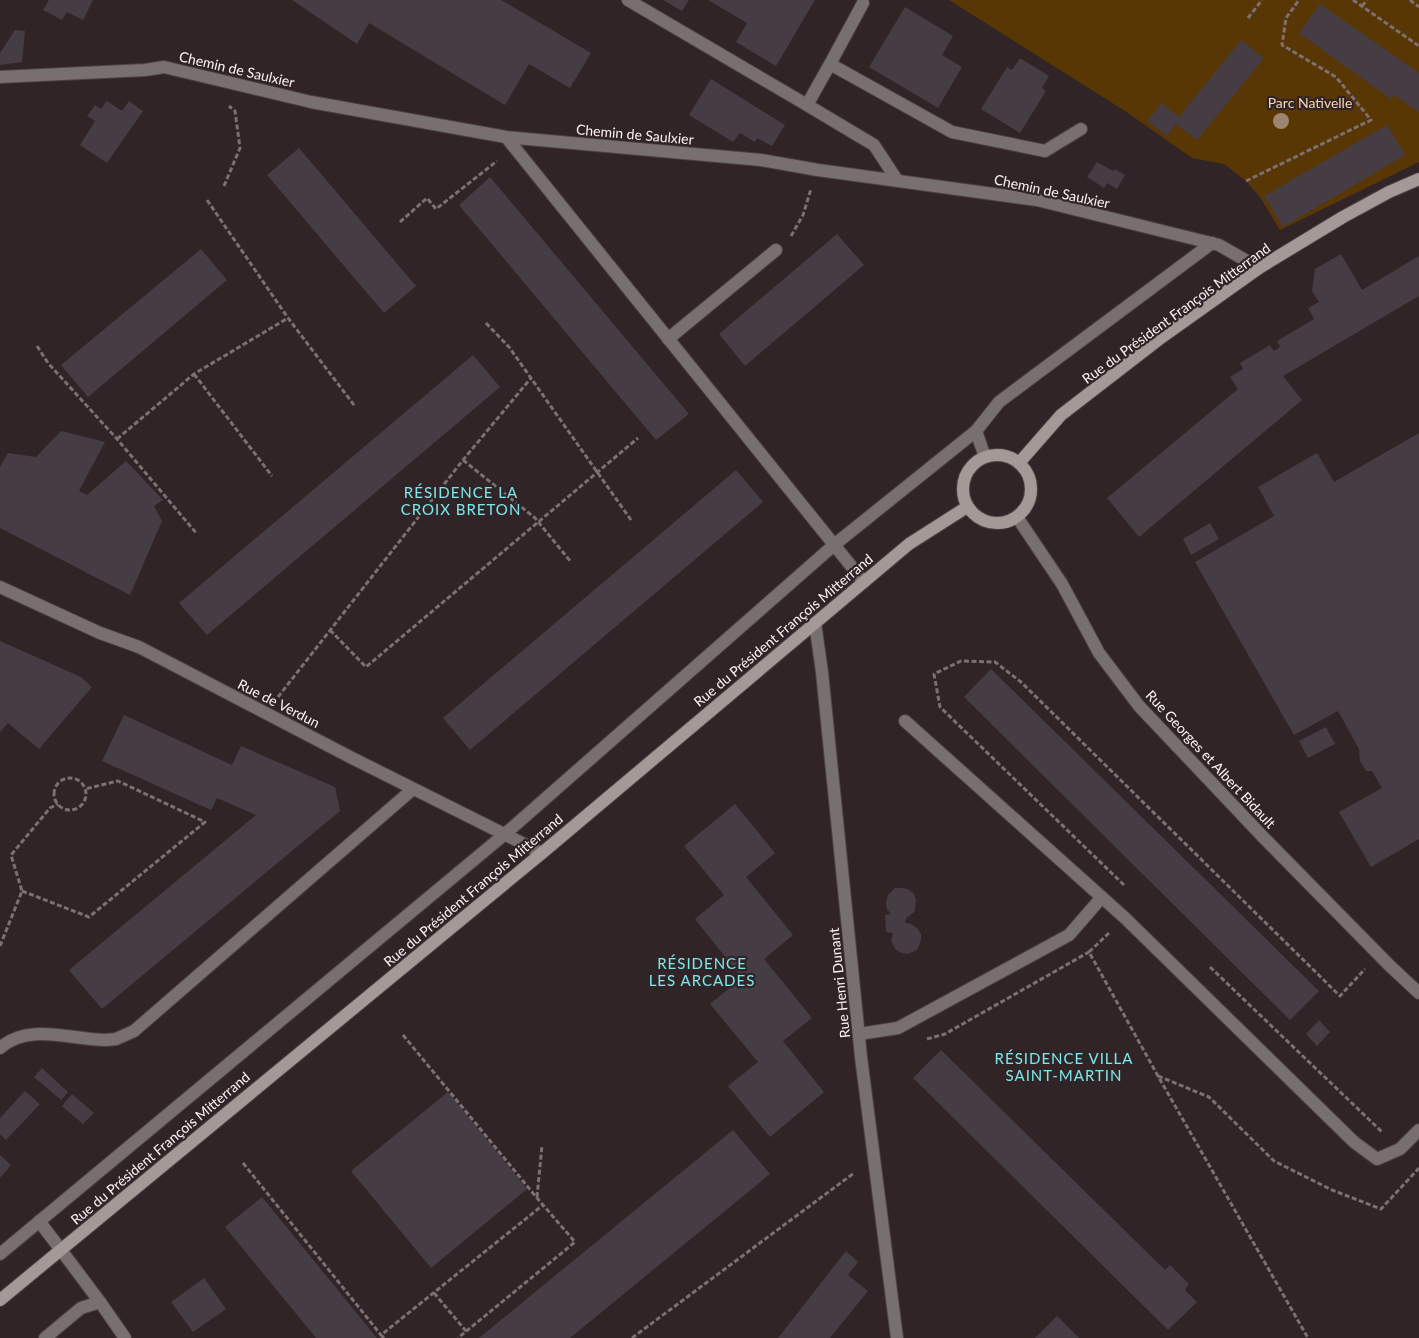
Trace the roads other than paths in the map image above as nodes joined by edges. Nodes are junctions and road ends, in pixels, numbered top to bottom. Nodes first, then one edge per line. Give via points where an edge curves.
1 (628, 0) edge
2 (863, 3) dead end
3 (830, 64) junction
4 (0, 77) edge
5 (807, 106) junction
6 (1081, 130) dead end
7 (506, 137) junction
8 (1419, 179) edge
9 (897, 180) junction
10 (1212, 243) junction
11 (776, 250) road end
12 (1259, 268) junction
13 (668, 339) junction
14 (976, 432) junction
15 (985, 457) junction
16 (1019, 463) junction
17 (967, 507) junction
18 (1017, 517) junction
19 (834, 545) junction
20 (864, 582) junction
21 (0, 587) edge
22 (815, 624) junction
23 (905, 721) dead end
24 (413, 788) junction
25 (505, 834) junction
26 (542, 852) junction
27 (1102, 897) junction
28 (1419, 993) edge
29 (859, 1034) junction
30 (0, 1048) edge
31 (1419, 1130) edge
32 (39, 1221) junction
33 (61, 1250) junction
34 (0, 1254) edge
35 (0, 1300) edge
36 (100, 1302) junction
37 (45, 1338) edge
38 (125, 1338) edge
39 (897, 1338) edge

1 - 5 street
2 - 3 street
3 - 5 street
3 - 6 street via 952,132 1045,151
4 - 7 street, Chemin de Saulxier via 164,67 311,102
5 - 9 street via 874,145
7 - 9 street, Chemin de Saulxier via 761,160
7 - 13 street
8 - 12 main road, Rue du Président François Mitterrand via 1350,213
9 - 10 street, Chemin de Saulxier via 1038,200
10 - 12 street, Chemin de Saulxier
10 - 14 street via 999,402
11 - 13 street
12 - 16 main road, Rue du Président François Mitterrand via 1162,337 1062,415
13 - 19 street
14 - 15 street
14 - 19 street
15 - 16 main road via 1009,457
15 - 17 main road via 969,468 964,477 963,498
16 - 18 main road via 1026,471 1031,491 1029,501
17 - 18 main road via 984,522 995,524
17 - 20 main road, Rue du Président François Mitterrand via 909,544
18 - 28 street, Rue Georges et Albert Bidault via 1062,584 1098,653 1139,706 1264,838
19 - 20 street
19 - 25 street
20 - 22 main road, Rue du Président François Mitterrand
21 - 24 street, Rue de Verdun via 100,633 139,647
22 - 26 main road, Rue du Président François Mitterrand
22 - 29 street, Rue Henri Dunant
23 - 27 street
24 - 25 street, Rue de Verdun
24 - 30 street via 134,1031 106,1040 25,1034
25 - 26 street, Rue de Verdun
25 - 32 street
26 - 33 main road, Rue du Président François Mitterrand
27 - 29 street via 1069,935 898,1028
27 - 31 street via 1354,1142 1377,1159 1400,1149
29 - 39 street, Rue Henri Dunant
32 - 33 street
32 - 34 street
33 - 35 main road, Rue du Président François Mitterrand
33 - 36 street
36 - 37 street via 81,1308
36 - 38 street

